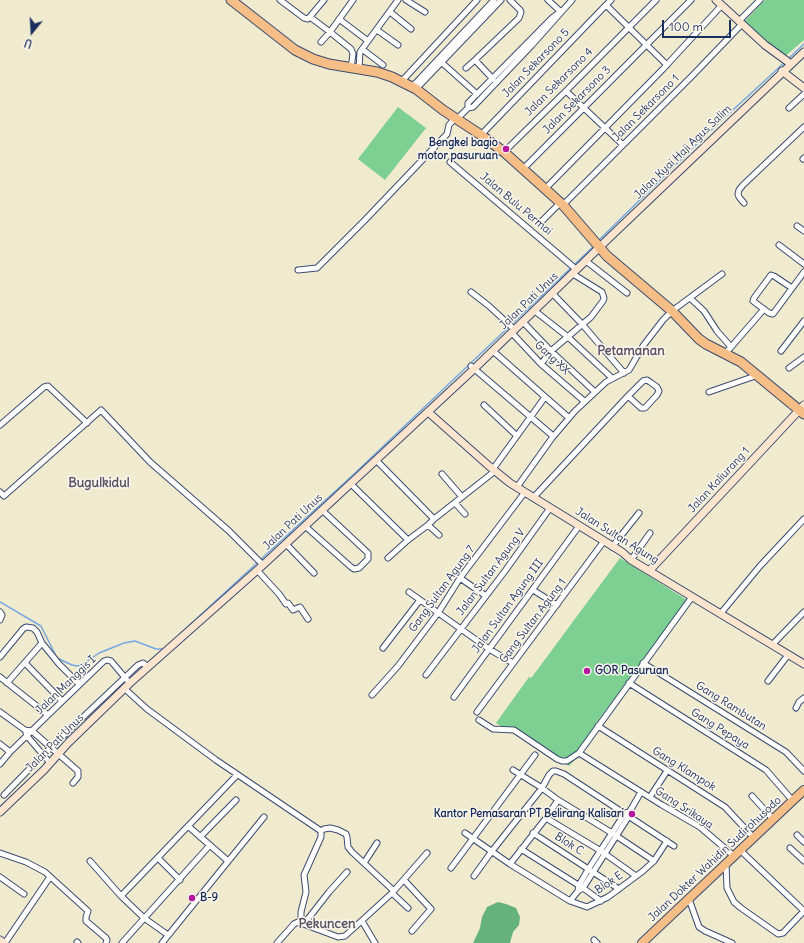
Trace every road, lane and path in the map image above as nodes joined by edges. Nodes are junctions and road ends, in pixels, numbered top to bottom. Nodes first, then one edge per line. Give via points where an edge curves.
1 (231, 0) edge
2 (280, 0) edge
3 (353, 0) edge
4 (398, 0) edge
5 (406, 0) edge
6 (477, 0) edge
7 (510, 0) edge
8 (548, 0) edge
9 (572, 0) edge
10 (611, 0) edge
11 (656, 0) edge
12 (691, 0) edge
13 (716, 0) edge
14 (760, 0) edge
15 (321, 1) edge
16 (497, 1) edge
17 (606, 5) junction
18 (722, 5) junction
19 (561, 11) junction
20 (390, 12) junction
21 (425, 12) dead end
22 (310, 17) junction
23 (339, 19) junction
24 (741, 23) junction
25 (629, 28) junction
26 (411, 29) dead end
27 (377, 30) junction
28 (330, 32) junction
29 (368, 41) junction
30 (320, 42) dead end
31 (398, 45) dead end
32 (646, 45) junction
33 (362, 49) junction
34 (804, 52) edge
35 (353, 54) junction
36 (359, 55) junction
37 (475, 60) junction
38 (440, 61) junction
39 (790, 63) junction
40 (383, 65) dead end
41 (667, 65) junction
42 (355, 68) junction
43 (466, 68) dead end
44 (782, 71) junction
45 (501, 74) junction
46 (493, 78) junction
47 (401, 82) junction
48 (414, 88) junction
49 (804, 88) edge
50 (566, 91) junction
51 (477, 94) junction
52 (804, 94) edge
53 (468, 108) junction
54 (583, 108) junction
55 (789, 108) dead end
56 (456, 118) junction
57 (804, 127) edge
58 (605, 128) junction
59 (481, 135) junction
60 (623, 145) junction
61 (504, 152) junction
62 (450, 162) dead end
63 (523, 169) junction
64 (545, 189) junction
65 (744, 203) dead end
66 (561, 204) junction
67 (541, 222) dead end
68 (797, 226) dead end
69 (804, 231) edge
70 (597, 245) junction
71 (779, 245) dead end
72 (586, 261) junction
73 (804, 264) edge
74 (298, 270) dead end
75 (574, 270) junction
76 (804, 272) edge
77 (722, 274) dead end
78 (792, 288) junction
79 (471, 292) dead end
80 (627, 293) dead end
81 (553, 294) junction
82 (690, 298) junction
83 (667, 306) junction
84 (764, 309) junction
85 (535, 311) junction
86 (804, 321) edge
87 (523, 322) junction
88 (582, 324) junction
89 (512, 328) junction
90 (568, 337) junction
91 (728, 350) junction
92 (493, 351) junction
93 (551, 351) junction
94 (781, 351) dead end
95 (804, 357) edge
96 (541, 364) junction
97 (473, 367) junction
98 (789, 368) dead end
99 (624, 373) junction
100 (758, 375) junction
101 (612, 378) junction
102 (592, 389) junction
103 (709, 392) dead end
104 (628, 396) junction
105 (545, 397) junction
106 (582, 399) junction
107 (484, 405) dead end
108 (802, 410) edge
109 (428, 412) junction
110 (531, 416) junction
111 (566, 416) junction
112 (87, 423) junction
113 (0, 425) edge
114 (551, 434) junction
115 (517, 436) junction
116 (376, 460) junction
117 (494, 470) junction
118 (442, 474) dead end
119 (351, 484) junction
120 (514, 485) junction
121 (0, 492) edge
122 (525, 492) junction
123 (462, 497) junction
124 (533, 498) junction
125 (455, 503) junction
126 (550, 508) junction
127 (322, 510) junction
128 (639, 513) dead end
129 (465, 514) dead end
130 (434, 518) junction
131 (804, 519) edge
132 (428, 525) junction
133 (304, 526) junction
134 (579, 526) junction
135 (650, 533) dead end
136 (439, 535) dead end
137 (408, 540) junction
138 (604, 541) junction
139 (286, 544) junction
140 (612, 547) junction
141 (388, 558) dead end
142 (631, 560) junction
143 (261, 562) junction
144 (257, 570) junction
145 (650, 570) junction
146 (314, 572) dead end
147 (460, 578) junction
148 (533, 590) junction
149 (409, 592) dead end
150 (486, 596) junction
151 (692, 597) junction
152 (420, 600) junction
153 (557, 605) junction
154 (0, 612) edge
155 (804, 612) edge
156 (438, 613) junction
157 (721, 613) junction
158 (308, 619) dead end
159 (0, 620) edge
160 (462, 628) junction
161 (42, 643) junction
162 (772, 645) junction
163 (383, 648) dead end
164 (489, 649) junction
165 (788, 655) junction
166 (0, 657) edge
167 (25, 663) junction
168 (513, 663) junction
169 (646, 664) junction
170 (804, 664) edge
171 (426, 675) dead end
172 (0, 676) edge
173 (128, 681) junction
174 (768, 681) dead end
175 (7, 683) junction
176 (80, 684) junction
177 (631, 684) junction
178 (125, 689) junction
179 (372, 695) dead end
180 (454, 697) dead end
181 (804, 698) edge
182 (62, 701) junction
183 (796, 708) dead end
184 (0, 712) edge
185 (478, 712) dead end
186 (48, 715) junction
187 (479, 720) dead end
188 (599, 728) junction
189 (26, 730) junction
190 (32, 731) junction
191 (27, 736) junction
192 (0, 744) edge
193 (54, 751) junction
194 (10, 752) junction
195 (581, 754) junction
196 (535, 755) dead end
197 (46, 759) junction
198 (0, 764) edge
199 (513, 770) dead end
200 (667, 771) junction
201 (804, 771) edge
202 (237, 774) junction
203 (520, 775) junction
204 (73, 783) dead end
205 (542, 788) junction
206 (804, 790) edge
207 (641, 792) junction
208 (752, 796) dead end
209 (6, 797) edge
210 (650, 798) junction
211 (236, 800) dead end
212 (558, 800) junction
213 (793, 801) junction
214 (0, 812) edge
215 (628, 813) junction
216 (264, 817) dead end
217 (546, 818) junction
218 (773, 819) junction
219 (188, 826) junction
220 (326, 829) junction
221 (465, 833) dead end
222 (533, 833) junction
223 (614, 835) junction
224 (797, 835) dead end
225 (200, 837) junction
226 (753, 837) junction
227 (472, 838) junction
228 (667, 841) junction
229 (804, 842) edge
230 (377, 844) dead end
231 (210, 845) junction
232 (674, 846) dead end
233 (790, 848) dead end
234 (521, 849) junction
235 (740, 850) junction
236 (492, 851) junction
237 (0, 853) edge
238 (427, 853) dead end
239 (603, 853) junction
240 (734, 856) junction
241 (158, 858) junction
242 (90, 861) dead end
243 (228, 861) junction
244 (654, 861) junction
245 (804, 861) edge
246 (364, 863) junction
247 (510, 864) junction
248 (726, 864) junction
249 (450, 868) dead end
250 (591, 870) junction
251 (347, 872) dead end
252 (474, 876) dead end
253 (636, 876) junction
254 (50, 877) junction
255 (0, 878) edge
256 (180, 880) junction
257 (404, 880) junction
258 (580, 888) junction
259 (619, 889) junction
260 (393, 892) junction
261 (24, 894) dead end
262 (121, 896) junction
263 (689, 898) junction
264 (570, 901) junction
265 (601, 901) junction
266 (408, 908) dead end
267 (804, 911) edge
268 (800, 917) junction
269 (144, 918) junction
270 (362, 921) junction
271 (804, 921) edge
272 (302, 923) junction
273 (412, 930) dead end
274 (168, 935) junction
275 (338, 937) junction
276 (0, 940) edge
277 (5, 943) edge
278 (106, 943) edge
279 (122, 943) edge
280 (162, 943) edge
281 (277, 943) edge
282 (342, 943) edge
283 (375, 943) edge
284 (642, 943) edge
285 (732, 943) edge

1 - 42 highway via 296,50 313,59
2 - 22 street via 304,18
3 - 23 street
4 - 20 street
5 - 21 street
6 - 47 street
7 - 37 street via 521,12 519,18
8 - 19 street
9 - 19 street
10 - 17 street, Jalan Sekarsono 5
11 - 25 street, Jalan Sekarsono 4
12 - 32 street, Jalan Sekarsono 3
13 - 18 main road
14 - 24 street, Jalan Sekarsono 1
15 - 22 street
16 - 38 street
17 - 25 street
17 - 59 street, Jalan Sekarsono 5
18 - 24 main road
18 - 41 street
19 - 45 street
20 - 26 street
20 - 27 street
22 - 28 street
23 - 28 street
23 - 29 street
24 - 39 main road
24 - 60 street, Jalan Sekarsono 1 via 694,75
25 - 32 street
25 - 50 street, Jalan Sekarsono 4
27 - 29 street
27 - 31 street
28 - 30 street
28 - 35 street via 351,49
29 - 33 street
32 - 41 street
32 - 54 street, Jalan Sekarsono 3
33 - 36 street
33 - 40 street
34 - 39 main road, Jalan Kyai Haji Agus Salim
35 - 36 street
35 - 42 street
36 - 42 street
37 - 43 street
37 - 46 street
38 - 48 street
38 - 51 street
39 - 44 main road, Jalan Kyai Haji Agus Salim
41 - 58 street
42 - 47 highway via 377,72
44 - 49 main road
44 - 70 main road, Jalan Kyai Haji Agus Salim
45 - 46 street
45 - 53 street via 473,106
46 - 51 street
47 - 48 highway
48 - 56 highway
50 - 54 street
50 - 61 street, Jalan Sekarsono 4
51 - 53 street via 468,103
52 - 55 street
53 - 56 street
54 - 58 street
54 - 63 street, Jalan Sekarsono 3
56 - 59 highway
56 - 74 street via 449,125 447,134 317,268
57 - 65 street via 743,185 738,194
58 - 60 street
58 - 64 street
59 - 61 highway
60 - 66 street, Jalan Sekarsono 1
61 - 63 highway
62 - 75 street, Jalan Bulu Permai via 568,262
63 - 64 highway
64 - 66 highway
66 - 67 street, Jalan Sekarsono 1
66 - 70 highway
68 - 69 street
70 - 72 main road, Jalan Pati Unus
70 - 83 highway
71 - 73 street
72 - 75 main road, Jalan Pati Unus
72 - 80 street
75 - 81 main road, Jalan Pati Unus
75 - 88 street, Jalan Bulu Permai via 602,292 604,298 591,317
76 - 78 street
77 - 82 street
78 - 84 street via 773,314
78 - 84 street via 771,275 753,299
79 - 89 street, Gang XX
81 - 85 main road, Jalan Pati Unus
81 - 88 street
82 - 83 street
82 - 91 street via 704,311
83 - 91 highway via 699,339 706,344
83 - 99 street via 662,320 631,368
84 - 91 street
85 - 87 main road, Jalan Pati Unus
85 - 90 street
86 - 94 street
87 - 89 main road, Jalan Pati Unus
87 - 93 street
88 - 90 street
88 - 99 street
89 - 92 main road, Jalan Pati Unus
89 - 96 street, Gang XX
90 - 93 street
90 - 101 street
91 - 100 highway
92 - 97 main road, Jalan Pati Unus
92 - 105 street
93 - 96 street
93 - 102 street
95 - 98 street
96 - 106 street, Gang XX
97 - 109 main road, Jalan Pati Unus
97 - 110 street
99 - 101 street
100 - 103 street
100 - 108 highway
101 - 102 street
102 - 106 street
104 - 104 street via 643,408 647,407 659,391 645,380
104 - 124 street
105 - 110 street
105 - 111 street
106 - 111 street
107 - 115 street
108 - 145 main road, Jalan Kaliurang 1
109 - 116 main road, Jalan Pati Unus
109 - 117 main road, Jalan Sultan Agung
110 - 114 street
110 - 115 street
111 - 114 street
112 - 113 street via 48,386
112 - 121 street via 4,496
112 - 143 street via 101,410 150,462
114 - 120 street
115 - 117 street
116 - 119 main road, Jalan Pati Unus
116 - 130 street
117 - 120 main road, Jalan Sultan Agung
117 - 123 street
118 - 123 street
119 - 127 main road, Jalan Pati Unus
119 - 137 street
120 - 122 main road, Jalan Sultan Agung
122 - 124 main road, Jalan Sultan Agung
122 - 147 street, Gang Sultan Agung 7
123 - 125 street
124 - 126 main road, Jalan Sultan Agung
125 - 129 street
125 - 130 street
126 - 134 main road, Jalan Sultan Agung
126 - 150 street, Jalan Sultan Agung V
127 - 133 main road, Jalan Pati Unus
127 - 133 street via 368,553 368,559 359,568 351,567
128 - 140 street
130 - 132 street
131 - 157 street
132 - 136 street
132 - 137 street
133 - 139 main road, Jalan Pati Unus
134 - 138 main road, Jalan Sultan Agung
134 - 148 street, Jalan Sultan Agung III
135 - 142 street
137 - 141 street
138 - 140 main road, Jalan Sultan Agung
138 - 153 street, Gang Sultan Agung 1
139 - 143 main road, Jalan Pati Unus
139 - 146 street
140 - 142 main road, Jalan Sultan Agung
142 - 145 main road, Jalan Sultan Agung
143 - 144 main road, Jalan Pati Unus
144 - 158 street via 286,604 288,603 293,610 300,607
144 - 173 main road, Jalan Pati Unus
145 - 151 main road, Jalan Sultan Agung
147 - 150 street
147 - 156 street, Gang Sultan Agung 7
148 - 153 street
148 - 164 street, Jalan Sultan Agung III
149 - 152 street
150 - 160 street, Jalan Sultan Agung V
151 - 157 main road, Jalan Sultan Agung
151 - 169 street
152 - 156 street
152 - 163 street
153 - 168 street, Gang Sultan Agung 1
154 - 159 street
155 - 162 street
156 - 160 street
156 - 179 street, Gang Sultan Agung 7 via 398,666
157 - 162 main road, Jalan Sultan Agung
160 - 164 street
160 - 171 street, Jalan Sultan Agung V
161 - 166 street via 37,632 26,627
161 - 167 street
161 - 176 street
162 - 165 main road, Jalan Sultan Agung
164 - 168 street
164 - 180 street, Jalan Sultan Agung III
165 - 170 main road, Jalan Sultan Agung
165 - 174 street
167 - 175 street
167 - 182 street
168 - 185 street, Gang Sultan Agung 1
169 - 177 street
169 - 201 street, Gang Rambutan via 787,753
172 - 175 street
173 - 176 street, Jalan Manggis I via 111,661 107,660
173 - 178 main road, Jalan Pati Unus
173 - 193 street
175 - 186 street
176 - 182 street, Jalan Manggis I
177 - 188 street
177 - 213 street, Gang Pepaya via 767,771
178 - 193 main road, Jalan Pati Unus
178 - 202 street via 147,709
181 - 183 street
182 - 186 street, Jalan Manggis I
184 - 189 street
186 - 190 street, Jalan Manggis I
187 - 195 street via 493,729 514,730 562,761
188 - 195 street
188 - 200 street, Gang Klampok
189 - 190 street
189 - 191 street
190 - 191 street, Jalan Manggis I
190 - 193 street
191 - 194 street, Jalan Manggis I
191 - 197 street
192 - 194 street
193 - 197 main road, Jalan Pati Unus
193 - 197 street
193 - 204 street via 78,770 78,777
194 - 198 street, Jalan Manggis I
195 - 207 street, Gang Srikaya
196 - 203 street
197 - 209 main road, Jalan Pati Unus
197 - 209 street
199 - 203 street
200 - 210 street
200 - 226 street, Gang Klampok via 727,808
202 - 219 street
202 - 220 street
203 - 205 street
203 - 227 street
205 - 212 street
205 - 215 street via 553,771 559,772
205 - 236 street
206 - 213 main road, Jalan Dokter Wahidin Sudirohusodo
207 - 210 street, Gang Srikaya
207 - 215 street
208 - 218 street
209 - 214 main road, Jalan Pati Unus
210 - 240 street, Gang Srikaya via 704,830
211 - 225 street
212 - 217 street
212 - 223 street
213 - 218 main road, Jalan Dokter Wahidin Sudirohusodo
215 - 223 street
215 - 228 street
216 - 243 street
217 - 222 street
217 - 239 street
218 - 226 main road, Jalan Dokter Wahidin Sudirohusodo
219 - 225 street
219 - 241 street
220 - 246 street via 346,834 348,847
220 - 272 street via 304,875 306,892 301,912
221 - 227 street, Blok E
222 - 234 street
222 - 250 street, Blok C
223 - 239 street
223 - 244 street
224 - 229 street
225 - 231 street
226 - 235 main road, Jalan Dokter Wahidin Sudirohusodo
227 - 236 street, Blok E
227 - 249 street
228 - 232 street
228 - 244 street, Blok E
230 - 246 street
231 - 243 street
231 - 256 street
233 - 245 street
234 - 247 street
234 - 258 street
235 - 240 main road, Jalan Dokter Wahidin Sudirohusodo
235 - 267 street
236 - 247 street, Blok E
236 - 252 street
237 - 254 street via 26,862
238 - 257 street
239 - 250 street
239 - 253 street
240 - 248 main road, Jalan Dokter Wahidin Sudirohusodo
241 - 256 street
241 - 262 street
242 - 262 street
243 - 274 street
244 - 253 street, Blok E
246 - 260 street
247 - 264 street, Blok E
248 - 263 main road, Jalan Dokter Wahidin Sudirohusodo
248 - 268 street via 727,888 740,908 778,934 785,932
250 - 258 street
250 - 259 street, Blok C
251 - 272 street
253 - 259 street, Blok E
254 - 277 street
254 - 278 street via 88,910 86,921 106,938
255 - 261 street
256 - 269 street
257 - 260 street
257 - 273 street via 431,909
258 - 264 street
258 - 265 street
259 - 265 street, Blok E
260 - 266 street
260 - 270 street
262 - 269 street
263 - 284 main road, Jalan Dokter Wahidin Sudirohusodo
263 - 285 street via 699,926
264 - 265 street, Blok E via 587,907
267 - 268 street
268 - 271 street
269 - 274 street
269 - 279 street
270 - 275 street via 346,936
270 - 283 street
272 - 275 street
272 - 281 street via 296,922
274 - 280 street
275 - 282 street
276 - 277 main road

